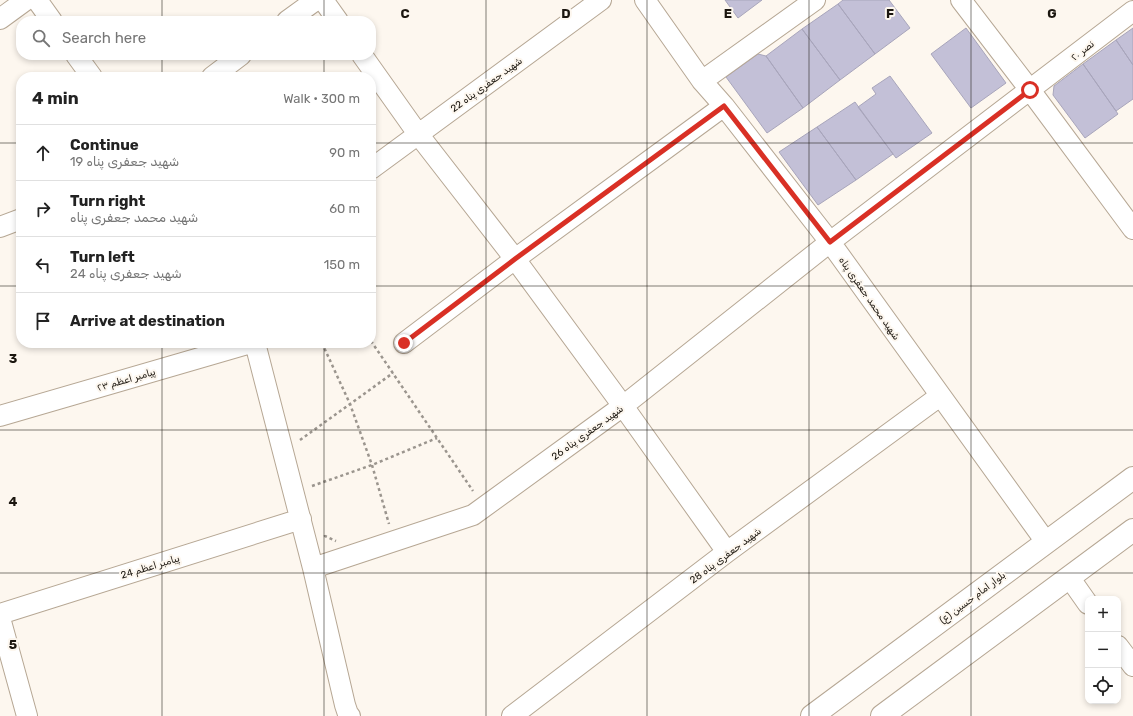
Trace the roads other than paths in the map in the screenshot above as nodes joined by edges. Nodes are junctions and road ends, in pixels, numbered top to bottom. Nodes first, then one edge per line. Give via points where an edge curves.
1 (26, 0) edge
2 (37, 0) edge
3 (316, 0) edge
4 (323, 0) edge
5 (601, 0) edge
6 (645, 0) edge
7 (815, 0) edge
8 (961, 0) edge
9 (1133, 11) edge
10 (48, 16) edge
11 (294, 16) edge
12 (334, 16) edge
13 (0, 19) edge
14 (80, 60) edge
15 (235, 60) edge
16 (366, 60) edge
17 (88, 72) edge
18 (219, 72) edge
19 (374, 72) edge
20 (376, 75) edge
21 (702, 81) junction
22 (1030, 90) junction
23 (724, 106) junction
24 (418, 134) junction
25 (376, 165) edge
26 (16, 221) edge
27 (0, 227) edge
28 (1133, 229) edge
29 (830, 242) junction
30 (515, 259) junction
31 (404, 343) dead end
32 (234, 348) edge
33 (256, 348) edge
34 (940, 396) junction
35 (623, 406) junction
36 (0, 416) edge
37 (1133, 478) edge
38 (301, 519) junction
39 (1133, 530) edge
40 (1046, 542) junction
41 (727, 552) junction
42 (313, 568) junction
43 (1069, 577) junction
44 (1085, 600) edge
45 (0, 614) edge
46 (0, 618) edge
47 (1121, 650) edge
48 (1133, 666) edge
49 (346, 715) edge
50 (27, 716) edge
51 (512, 716) edge
52 (812, 716) edge
53 (882, 716) edge

1 - 13 street
2 - 10 street
3 - 11 street
4 - 12 street
5 - 24 street, شهید جعفری پناه 22
6 - 21 street, شهید محمد جعفری پناه
7 - 21 street
8 - 22 street
9 - 22 street, نصر ۲۰
14 - 17 street
15 - 18 street
16 - 19 street
20 - 24 street
21 - 23 street, شهید محمد جعفری پناه
22 - 28 street
22 - 29 street, نصر ۲۰
23 - 29 street, شهید محمد جعفری پناه
23 - 30 street
24 - 25 street, شهید جعفری پناه 22
24 - 30 street
26 - 27 street
29 - 34 street, شهید محمد جعفری پناه
29 - 35 street, شهید جعفری پناه 26
30 - 31 street
30 - 35 street
32 - 36 street, پیامبر اعظم ۲۳
33 - 38 street
34 - 40 street, شهید محمد جعفری پناه
34 - 41 street, شهید جعفری پناه 28
35 - 41 street
35 - 42 street, شهید جعفری پناه 26 via 473,515
37 - 40 main road, بلوار امام حسین (ع)
38 - 42 street
38 - 45 street, پیامبر اعظم 24
39 - 43 main road
40 - 52 main road, بلوار امام حسین (ع)
41 - 51 street, شهید جعفری پناه 28
42 - 49 street
43 - 44 street
43 - 53 main road
46 - 50 street
47 - 48 street

